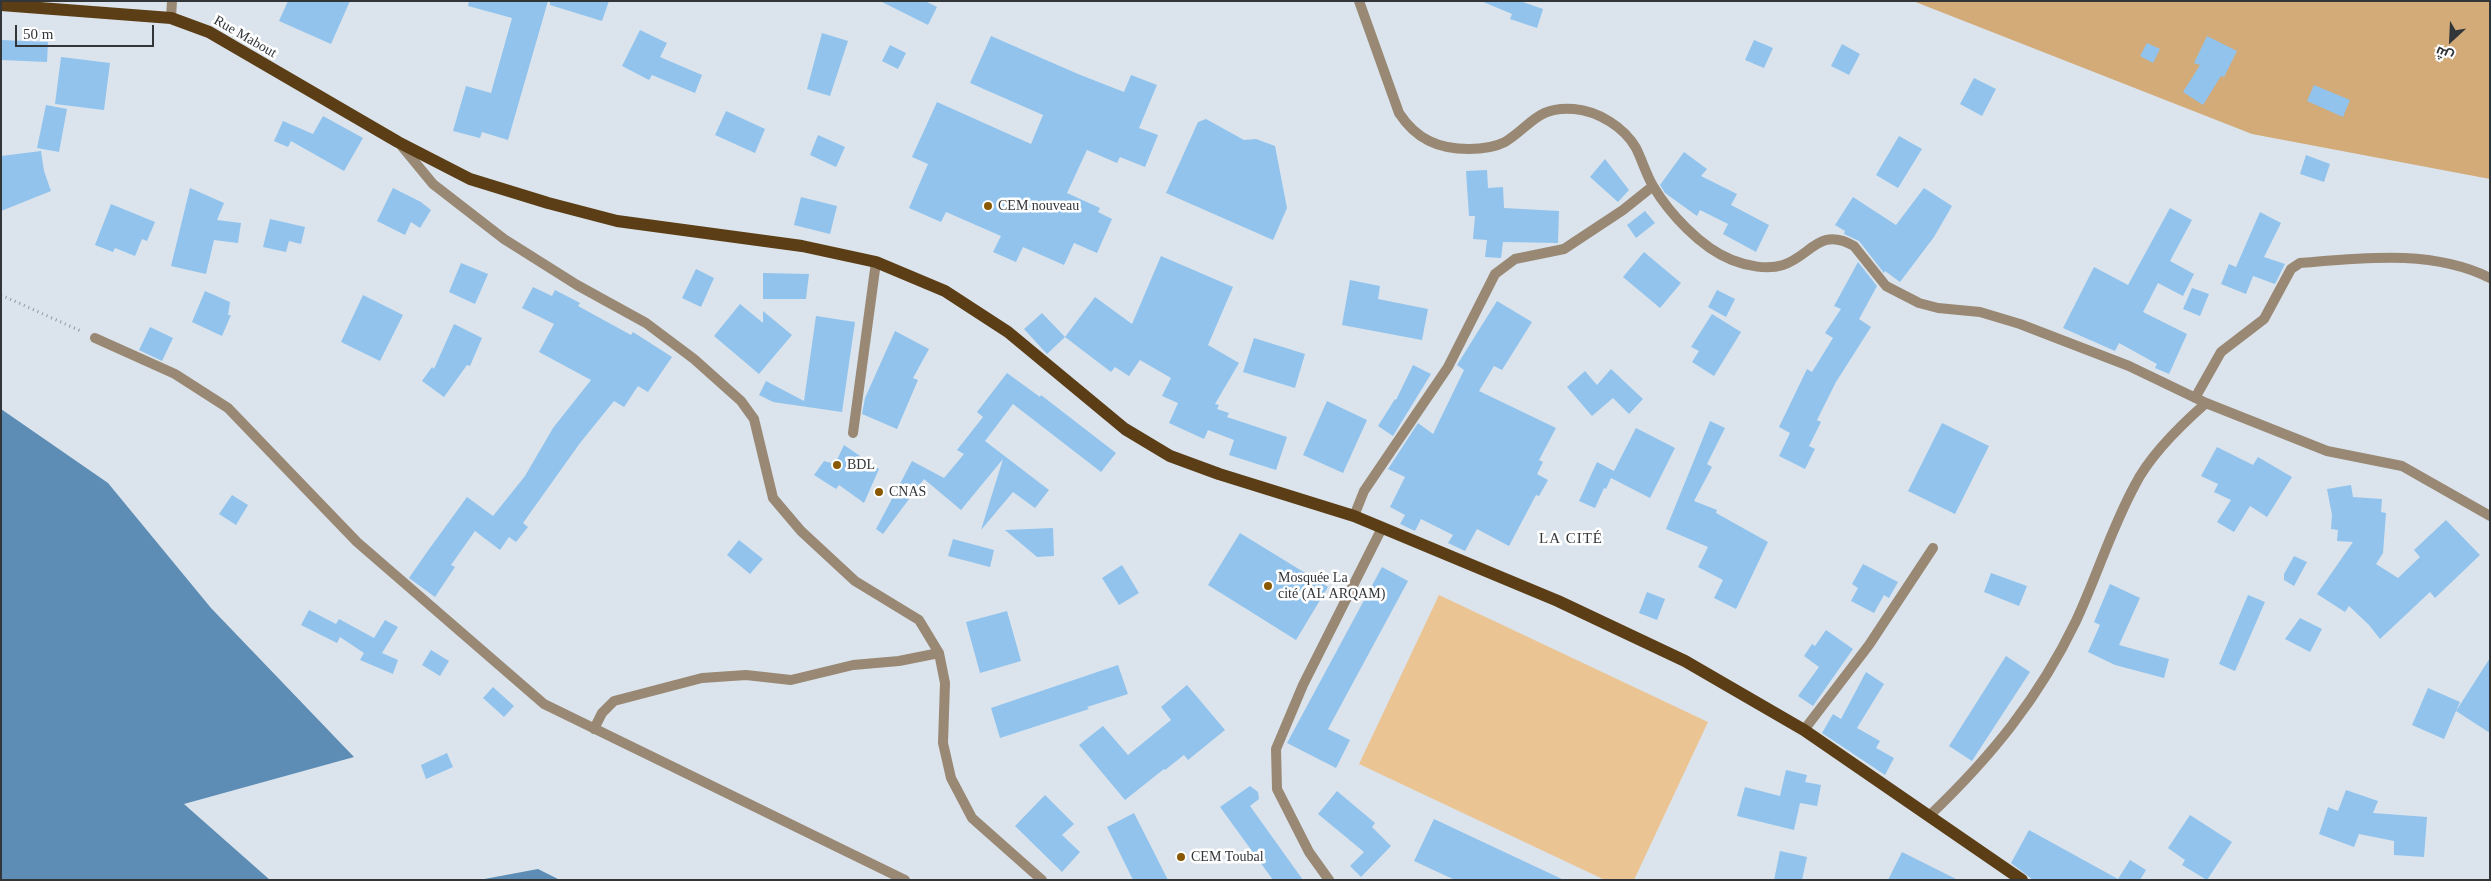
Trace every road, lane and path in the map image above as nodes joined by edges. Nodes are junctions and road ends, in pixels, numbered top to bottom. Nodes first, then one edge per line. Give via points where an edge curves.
1 (172, 1) edge
2 (1359, 1) edge
3 (1, 5) edge
4 (171, 18) junction
5 (398, 142) junction
6 (1653, 186) junction
7 (876, 262) junction
8 (2490, 278) edge
9 (1, 295) edge
10 (95, 338) joint
11 (2195, 398) junction
12 (2206, 403) junction
13 (853, 433) dead end
14 (1354, 516) junction
15 (2490, 516) edge
16 (1382, 528) junction
17 (1933, 548) dead end
18 (939, 653) junction
19 (594, 729) junction
20 (1804, 730) junction
21 (1929, 816) junction
22 (906, 880) edge
23 (1042, 880) edge
24 (1329, 880) edge
25 (2022, 880) edge

1 - 4 street
2 - 6 street via 1399,113 1406,124 1427,141 1453,149 1481,149 1505,141 1541,114 1557,109 1589,111 1623,132 1635,147
3 - 4 main road, Rue Mabout
4 - 5 main road, Rue Mabout via 209,32
5 - 7 main road, Rue Mabout via 470,178 548,203 600,216 802,246
5 - 18 street via 433,184 504,239 646,323 741,401 754,419 773,498 801,531 855,581 919,620
6 - 11 street via 1686,228 1731,260 1758,267 1774,267 1795,259 1816,243 1839,239 1854,246 1886,286 1902,296 1929,306 1980,312 2020,324 2129,366
6 - 14 street via 1564,249 1515,259 1495,274 1448,367 1364,491
7 - 13 street
7 - 14 main road, Rue Mabout via 945,291 1008,332 1125,429 1170,456
8 - 11 street via 2468,267 2388,256 2300,263 2291,269 2264,319 2220,352
9 - 10 path
10 - 19 street via 175,374 228,408 365,548 544,704
11 - 12 street
12 - 15 street via 2327,451 2402,466
12 - 21 street via 2177,429 2135,484 2076,621 2037,692 2002,741
14 - 16 main road, Rue Mabout
16 - 20 main road, Rue Mabout via 1558,601 1668,653
16 - 24 street via 1303,686 1276,749 1277,789 1309,852
17 - 20 street via 1869,646
18 - 19 street via 853,665 791,680 746,675 702,678 614,701
18 - 23 street via 945,684 943,743 951,778 972,818
19 - 22 street
20 - 21 main road, Rue Mabout
21 - 25 main road, Rue Mabout

